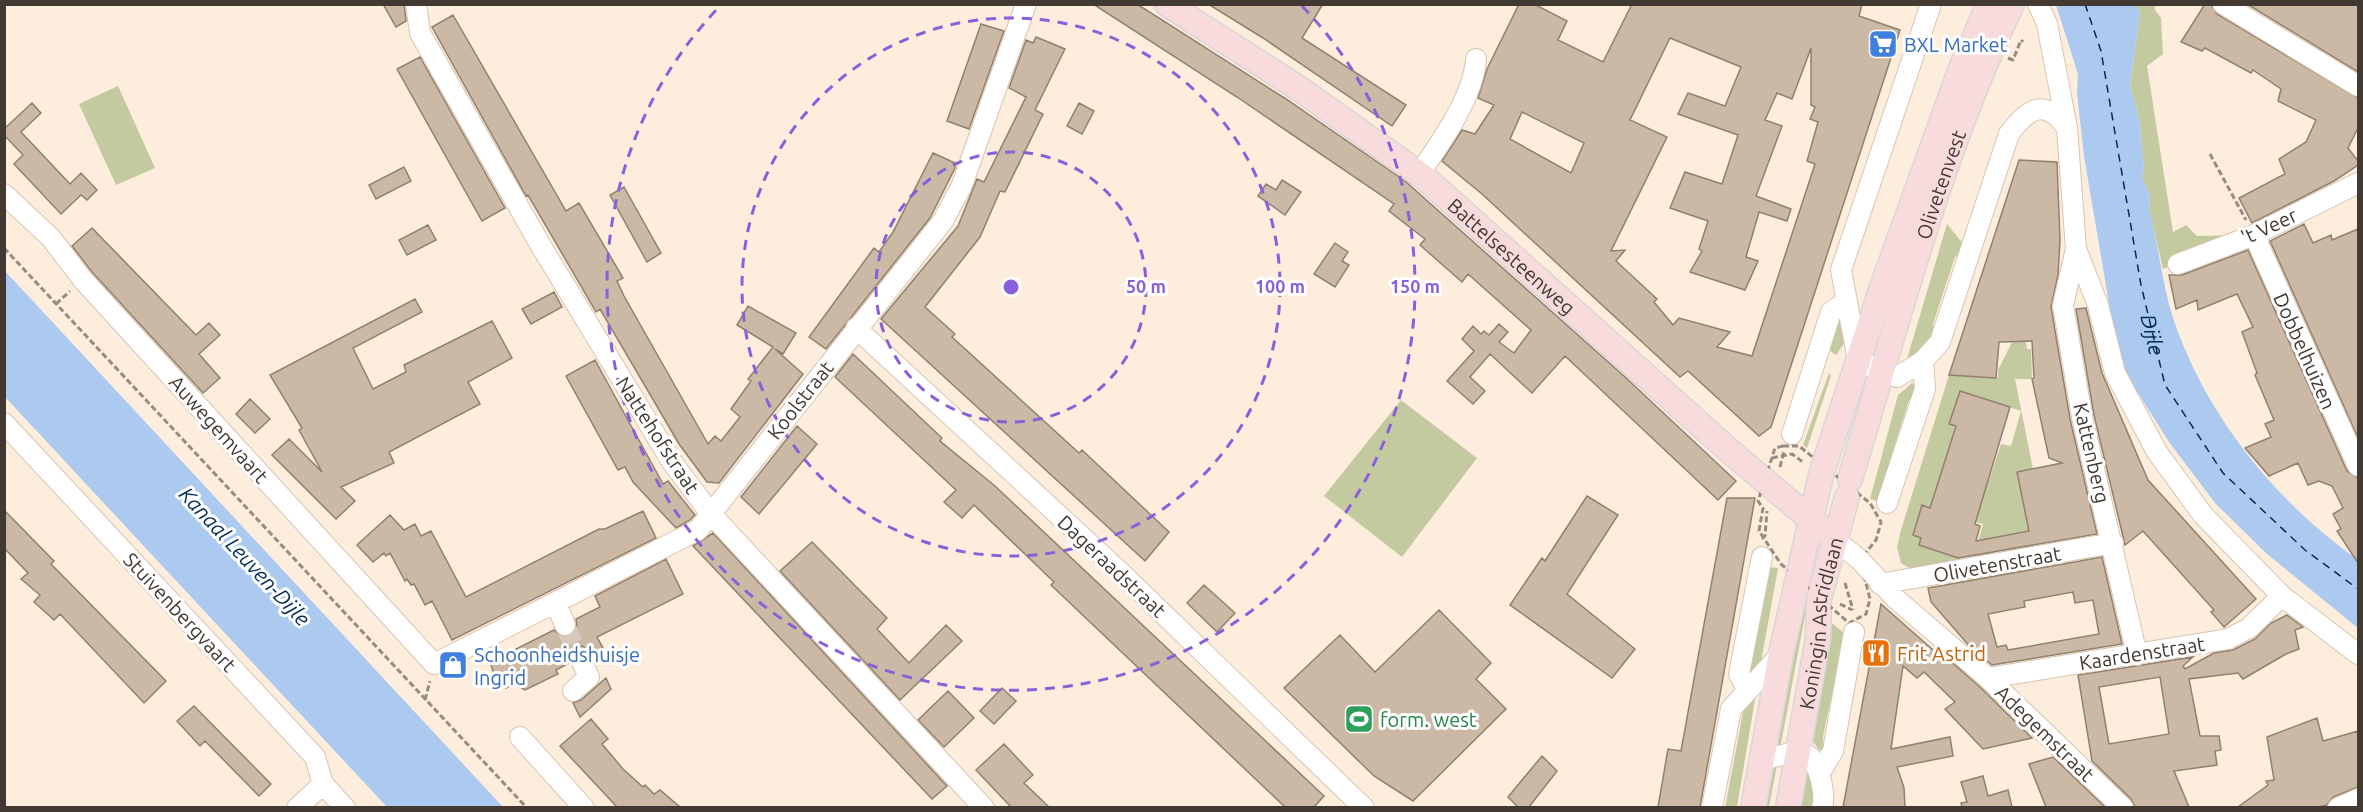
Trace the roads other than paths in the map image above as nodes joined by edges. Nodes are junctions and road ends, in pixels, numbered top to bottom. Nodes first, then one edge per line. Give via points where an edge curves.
1 (416, 4) edge
2 (1026, 4) edge
3 (1167, 4) edge
4 (1931, 4) edge
5 (1989, 4) edge
6 (2012, 4) edge
7 (2038, 4) edge
8 (2223, 4) edge
9 (1476, 59) dead end
10 (2358, 86) edge
11 (2067, 128) junction
12 (1419, 174) junction
13 (2358, 183) edge
14 (4, 194) edge
15 (2254, 235) junction
16 (2076, 249) junction
17 (2178, 264) dead end
18 (1847, 301) junction
19 (856, 328) junction
20 (1858, 361) junction
21 (1923, 361) junction
22 (1882, 372) junction
23 (4, 423) edge
24 (1792, 434) dead end
25 (2358, 466) edge
26 (1821, 475) joint
27 (1848, 488) joint
28 (1887, 503) dead end
29 (711, 514) junction
30 (1810, 521) junction
31 (1834, 539) junction
32 (2113, 543) junction
33 (1762, 557) dead end
34 (1880, 584) junction
35 (2282, 596) junction
36 (555, 603) junction
37 (565, 625) tunnel mouth
38 (1854, 632) dead end
39 (1780, 654) junction
40 (2358, 654) edge
41 (2137, 655) junction
42 (580, 658) tunnel mouth
43 (434, 664) joint
44 (1988, 678) junction
45 (1748, 690) junction
46 (573, 692) dead end
47 (520, 737) dead end
48 (1799, 751) junction
49 (1761, 760) junction
50 (1819, 774) junction
51 (323, 784) junction
52 (2358, 799) edge
53 (297, 807) edge
54 (345, 807) edge
55 (584, 807) edge
56 (984, 807) edge
57 (1365, 807) edge
58 (1712, 807) edge
59 (1753, 807) edge
60 (1788, 807) edge
61 (1822, 807) edge
62 (2123, 807) edge
63 (2338, 807) edge

1 - 29 street, Nattehofstraat via 420,33 541,246 672,462
2 - 19 street, Koolstraat via 962,185 943,221
3 - 12 main road, Battelsesteenweg via 1300,89
4 - 18 street, Olivetenvest via 1841,270
5 - 20 main road, Olivetenvest via 1960,71
6 - 22 main road, Olivetenvest via 1979,77
7 - 11 street via 2047,24
8 - 10 street
9 - 12 street via 1475,77 1439,146
11 - 16 street
11 - 21 street via 2056,113 2042,108 2023,115 2008,134 1940,342
12 - 30 main road, Battelsesteenweg
13 - 15 street, 't Veer
14 - 43 street, Auwegemvaart via 51,238 83,280
15 - 17 street, 't Veer
15 - 25 street, Dobbelhuizen
16 - 32 street, Kattenberg via 2063,305 2082,417
16 - 35 street via 2098,305 2115,373 2157,452 2203,515
18 - 20 street, Olivetenvest
18 - 24 street via 1831,312
19 - 29 street, Koolstraat
19 - 57 street, Dageraadstraat via 1118,570
20 - 22 street
20 - 26 main road, Olivetenvest
21 - 22 street via 1898,377
21 - 28 street via 1925,389
22 - 27 main road, Olivetenvest
23 - 51 street, Stuivenbergvaart via 315,757
26 - 30 main road, Koningin Astridlaan
27 - 31 main road, Koningin Astridlaan
29 - 36 street, Koolstraat via 698,530
29 - 56 street, Nattehofstraat
30 - 31 main road, Battelsesteenweg
30 - 39 main road, Koningin Astridlaan
31 - 34 street, Adegemstraat via 1860,560
31 - 48 main road, Koningin Astridlaan via 1819,599 1818,638
32 - 34 street, Olivetenstraat
32 - 41 street, Kattenberg
33 - 45 street via 1739,674
34 - 44 street, Adegemstraat
35 - 40 street
35 - 41 street, Kaardenstraat via 2249,628 2228,639
36 - 37 street
36 - 43 street, Koolstraat
38 - 50 street, Koningin Astridlaan via 1833,751
39 - 45 street, Koningin Astridlaan
39 - 49 main road, Koningin Astridlaan
41 - 44 street, Kaardenstraat
42 - 46 street via 589,677
44 - 62 street, Adegemstraat
45 - 58 street, Koningin Astridlaan via 1731,710
47 - 55 street
48 - 49 street
48 - 50 street via 1812,758
48 - 60 main road, Koningin Astridlaan
49 - 59 main road, Koningin Astridlaan
50 - 61 street
51 - 53 street
51 - 54 street, Stuivenbergvaart
52 - 63 street

